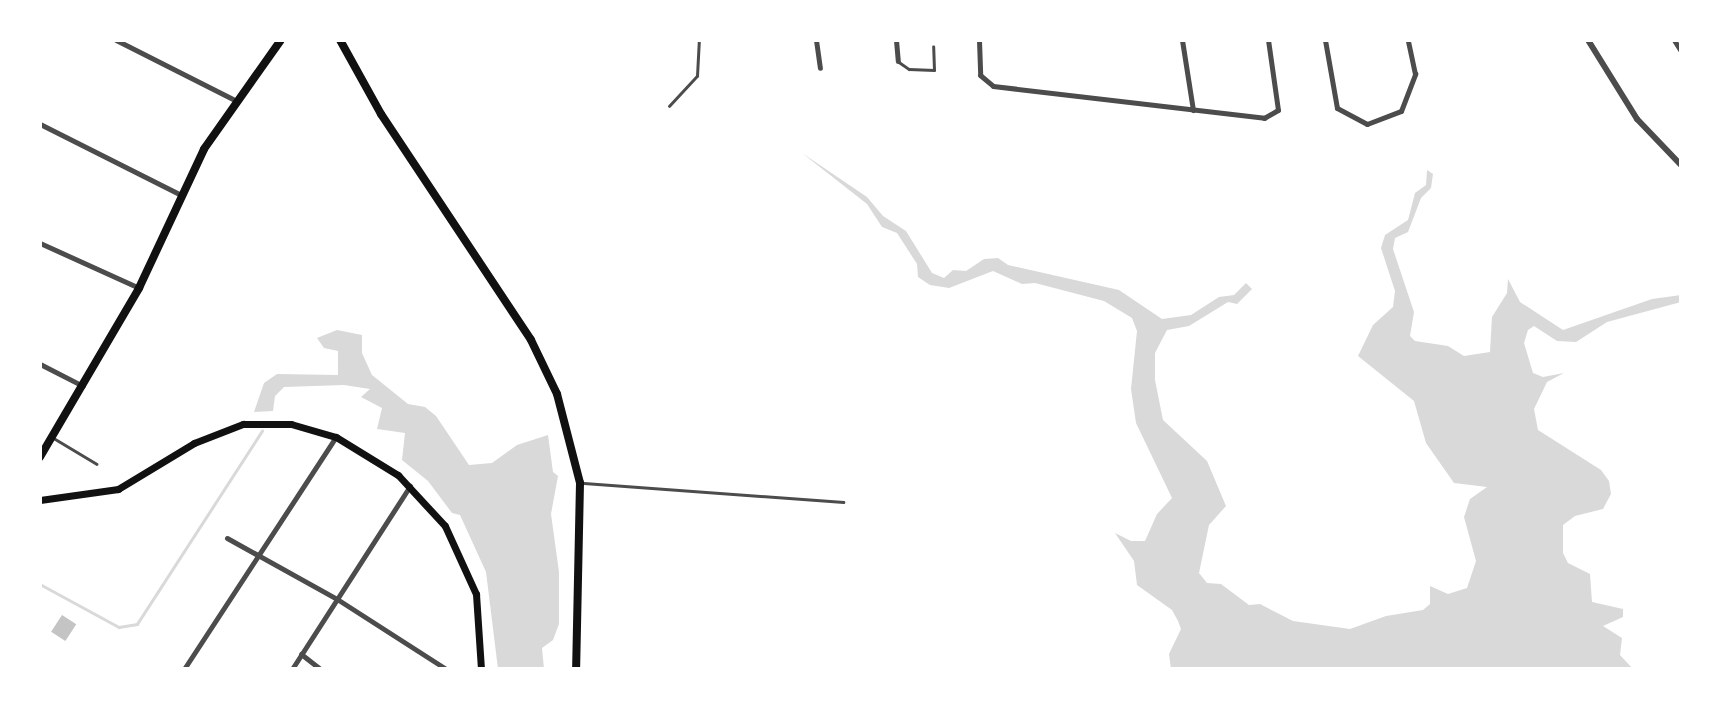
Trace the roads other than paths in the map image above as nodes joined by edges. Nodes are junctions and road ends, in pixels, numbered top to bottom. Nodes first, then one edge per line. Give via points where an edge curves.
1 (116, 40) edge
2 (281, 40) edge
3 (340, 40) edge
4 (699, 40) edge
5 (816, 40) edge
6 (896, 40) edge
7 (979, 40) edge
8 (1182, 40) edge
9 (1268, 40) edge
10 (1325, 40) edge
11 (1408, 40) edge
12 (1588, 40) edge
13 (1674, 40) edge
14 (933, 47) dead end
15 (1681, 51) edge
16 (898, 61) joint
17 (820, 68) dead end
18 (235, 100) junction
19 (669, 106) dead end
20 (1192, 110) junction
21 (40, 124) edge
22 (1681, 165) edge
23 (181, 195) junction
24 (40, 243) edge
25 (139, 288) junction
26 (40, 364) edge
27 (83, 386) junction
28 (52, 437) junction
29 (336, 437) junction
30 (40, 457) edge
31 (97, 464) dead end
32 (580, 483) junction
33 (410, 486) junction
34 (40, 500) edge
35 (843, 502) dead end
36 (227, 538) dead end
37 (257, 555) junction
38 (337, 599) junction
39 (301, 654) junction
40 (184, 669) edge
41 (292, 669) edge
42 (320, 669) edge
43 (446, 669) edge
44 (481, 669) edge
45 (576, 669) edge

1 - 18 street
2 - 18 main road
3 - 32 main road via 381,114 531,340 557,394
4 - 19 lane via 697,76
5 - 17 street
6 - 16 street
7 - 20 street via 980,75 993,86
8 - 20 street
9 - 20 street via 1278,110 1264,118
10 - 11 street via 1337,108 1367,124 1401,111 1413,85
12 - 22 street via 1637,119
13 - 15 street
14 - 16 lane via 934,69 909,69
18 - 23 main road
21 - 23 street
23 - 25 main road
24 - 25 street
25 - 27 main road
26 - 27 street
27 - 28 main road
28 - 30 main road
28 - 31 lane
29 - 33 main road via 365,452
29 - 34 main road via 291,424 243,425 201,440 118,489
29 - 37 street
32 - 35 lane
32 - 45 main road
33 - 38 street
33 - 44 main road via 445,526 468,569 480,613
36 - 37 street
37 - 38 street
37 - 40 street
38 - 39 street
38 - 43 street
39 - 41 street
39 - 42 street

